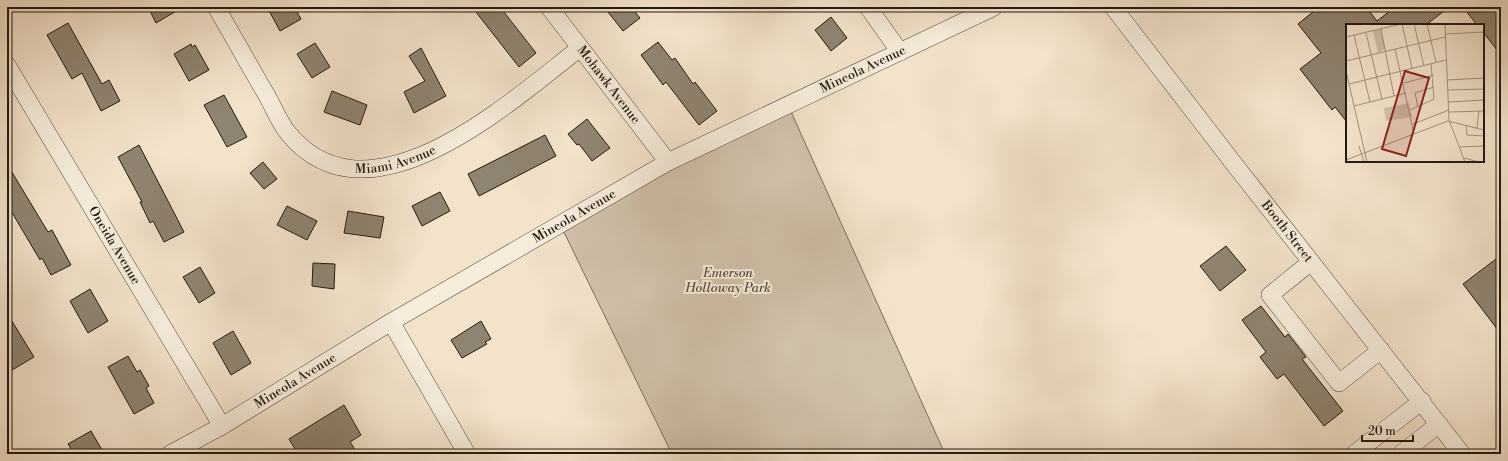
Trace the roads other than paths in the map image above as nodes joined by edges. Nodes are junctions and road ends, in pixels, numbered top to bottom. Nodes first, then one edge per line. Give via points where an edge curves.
1 (216, 7) edge
2 (549, 7) edge
3 (868, 7) edge
4 (994, 7) edge
5 (1113, 7) edge
6 (580, 48) junction
7 (900, 52) junction
8 (7, 65) edge
9 (668, 162) junction
10 (1311, 262) junction
11 (391, 322) junction
12 (1381, 350) junction
13 (1422, 401) junction
14 (1440, 424) junction
15 (222, 426) junction
16 (170, 454) edge
17 (466, 454) edge
18 (1354, 454) edge
19 (1400, 454) edge
20 (1462, 454) edge

1 - 6 street, Miami Avenue via 288,133 315,157 336,167 359,170 382,168 406,161 477,126
2 - 6 street, Mohawk Avenue
3 - 7 street
4 - 7 street, Mineola Avenue
5 - 10 street, Booth Street
6 - 9 street, Mohawk Avenue
7 - 9 street, Mineola Avenue
8 - 15 street, Oneida Avenue
9 - 11 street, Mineola Avenue
10 - 12 street, Booth Street
10 - 12 street via 1270,295 1339,383
11 - 15 street, Mineola Avenue
11 - 17 street
12 - 13 street, Booth Street
13 - 14 street, Booth Street
13 - 18 street
14 - 19 street
14 - 20 street, Booth Street
15 - 16 street, Mineola Avenue

